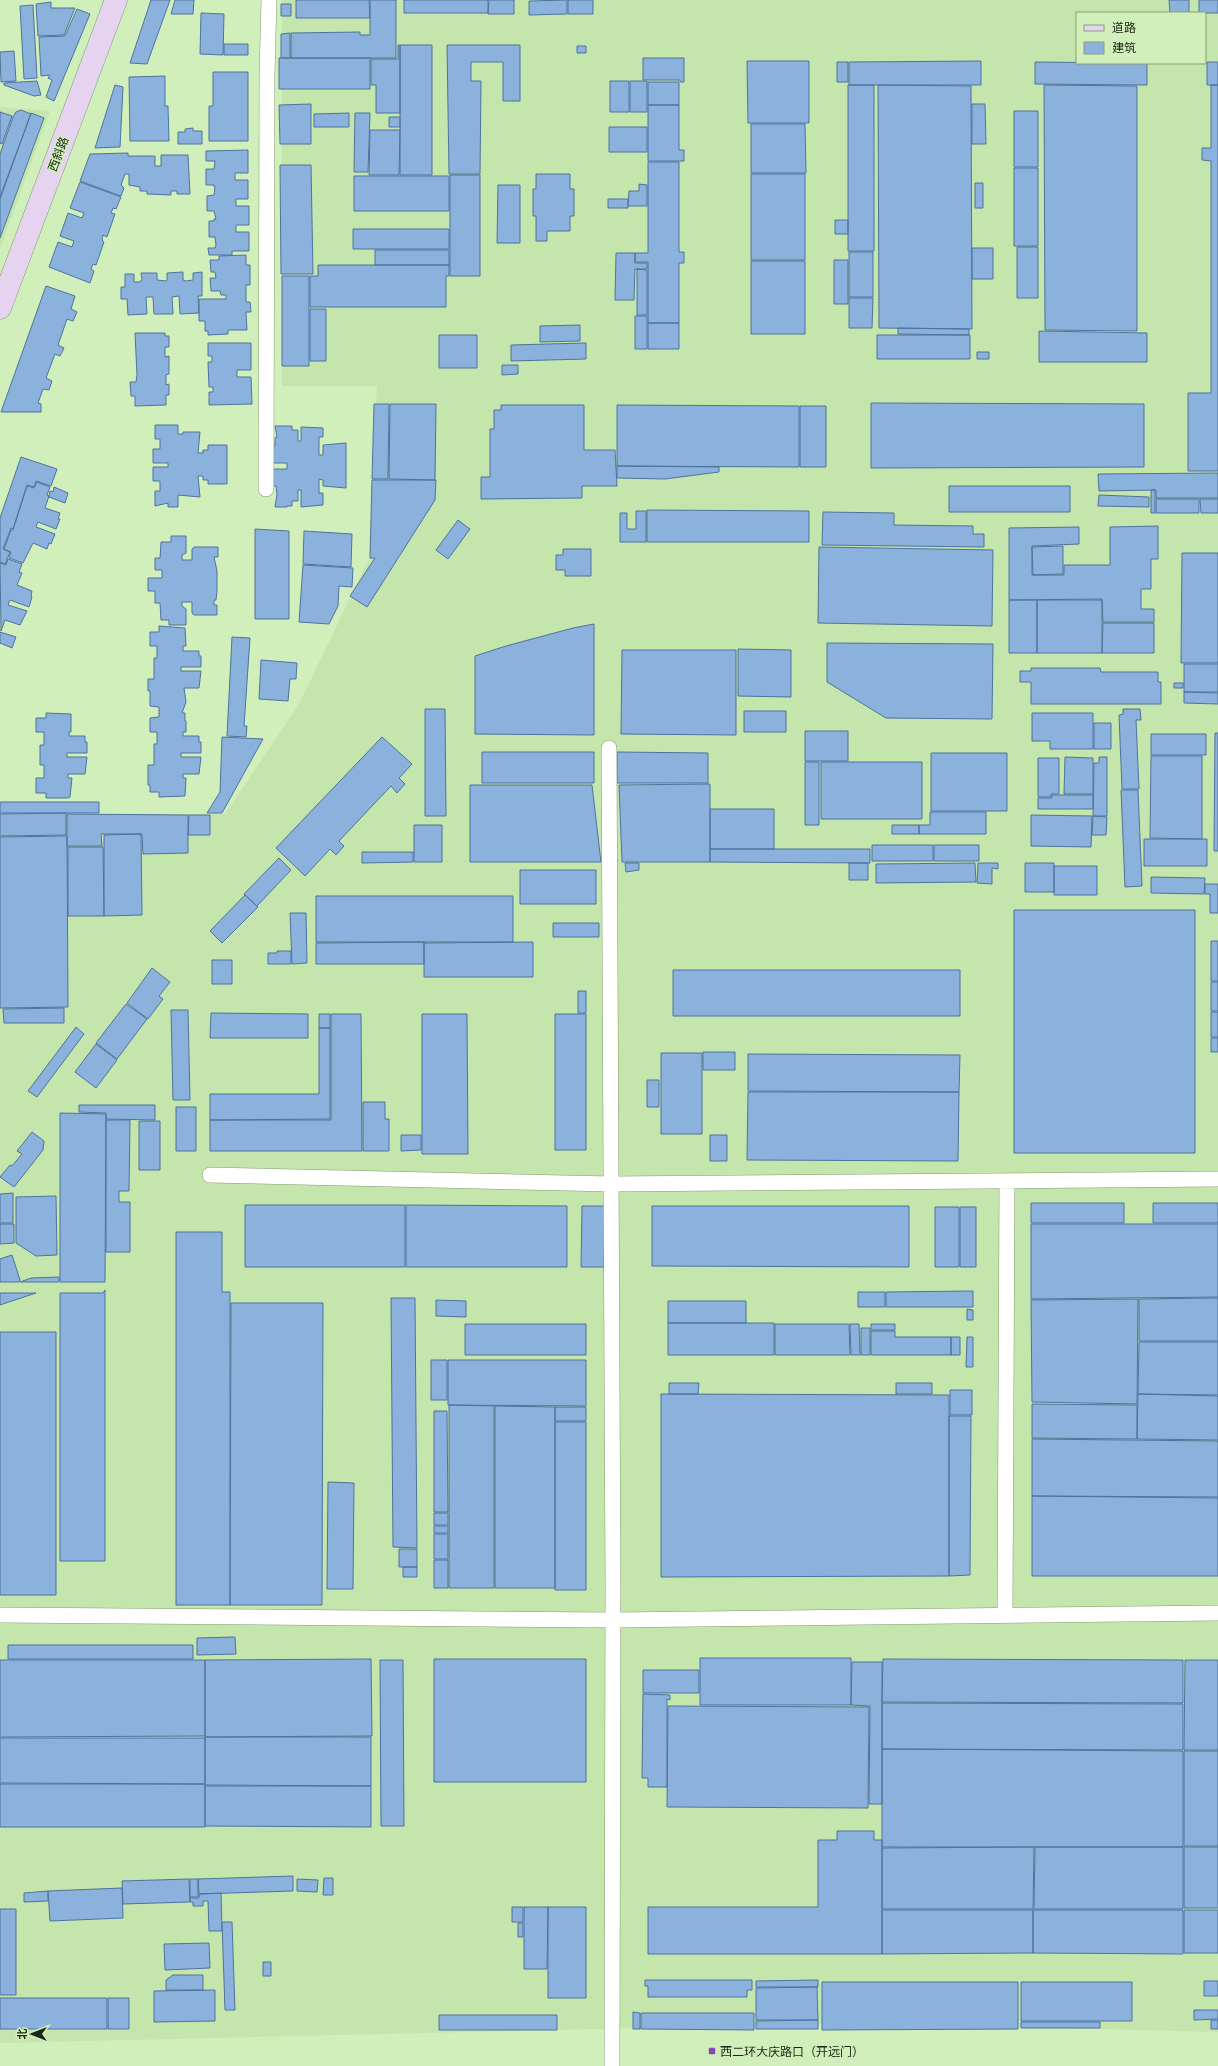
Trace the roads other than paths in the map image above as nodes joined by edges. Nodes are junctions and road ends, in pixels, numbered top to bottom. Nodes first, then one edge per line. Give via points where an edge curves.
1 (116, 0) edge
2 (269, 0) edge
3 (0, 308) edge
4 (266, 489) dead end
5 (609, 748) dead end
6 (210, 1175) dead end
7 (1218, 1179) edge
8 (1007, 1181) junction
9 (611, 1184) junction
10 (1218, 1613) edge
11 (0, 1615) edge
12 (1005, 1616) junction
13 (613, 1620) junction
14 (612, 2066) edge

1 - 3 street, 西斜路
2 - 4 street
5 - 9 street
6 - 9 street
7 - 8 street
8 - 9 street
8 - 12 street
9 - 13 street
10 - 12 street
11 - 13 street
12 - 13 street
13 - 14 street

